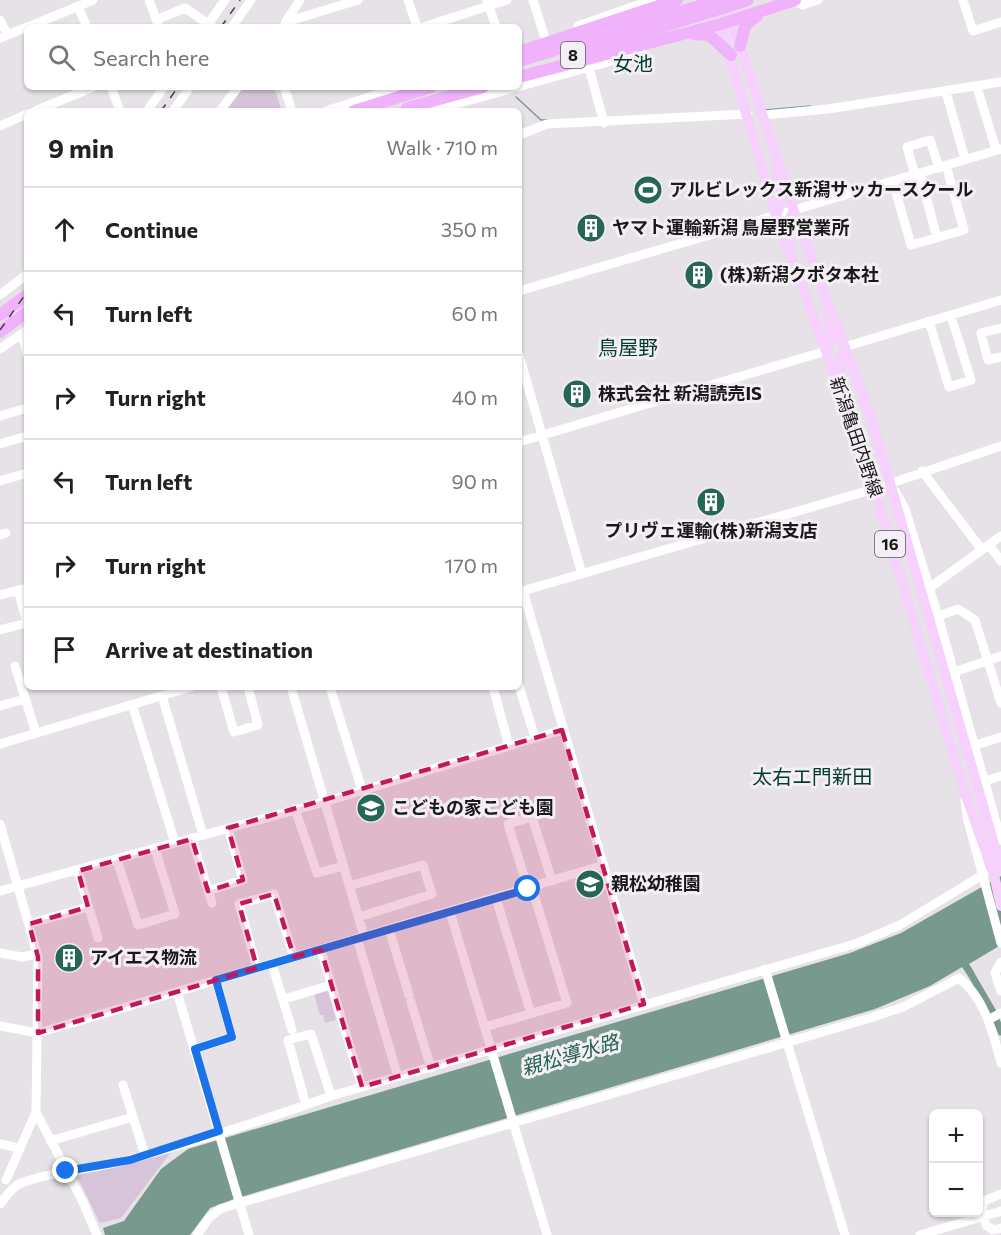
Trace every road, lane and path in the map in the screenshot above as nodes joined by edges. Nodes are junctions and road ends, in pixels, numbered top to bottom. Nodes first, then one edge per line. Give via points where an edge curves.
1 (93, 0) edge
2 (149, 0) edge
3 (225, 0) edge
4 (250, 0) edge
5 (300, 0) edge
6 (358, 0) edge
7 (408, 0) edge
8 (507, 0) edge
9 (533, 0) edge
10 (677, 0) edge
11 (748, 0) edge
12 (794, 0) edge
13 (818, 0) edge
14 (963, 0) edge
15 (719, 2) edge
16 (488, 3) edge
17 (655, 4) edge
18 (78, 7) junction
19 (0, 20) edge
20 (726, 22) junction
21 (1001, 22) edge
22 (35, 24) edge
23 (86, 24) edge
24 (158, 24) edge
25 (206, 24) edge
26 (210, 24) edge
27 (234, 24) edge
28 (284, 24) edge
29 (416, 24) edge
30 (431, 24) edge
31 (495, 24) edge
32 (24, 28) edge
33 (626, 33) junction
34 (678, 35) junction
35 (4, 36) edge
36 (545, 38) junction
37 (646, 44) junction
38 (522, 45) edge
39 (735, 50) junction
40 (522, 51) edge
41 (522, 60) edge
42 (589, 68) junction
43 (522, 71) edge
44 (522, 76) edge
45 (1001, 82) edge
46 (522, 86) edge
47 (977, 87) junction
48 (86, 90) edge
49 (112, 90) edge
50 (162, 90) edge
51 (188, 90) edge
52 (236, 90) edge
53 (285, 90) edge
54 (462, 90) edge
55 (472, 90) edge
56 (507, 90) edge
57 (399, 92) edge
58 (946, 92) junction
59 (444, 107) edge
60 (42, 108) edge
61 (119, 108) edge
62 (149, 108) edge
63 (175, 108) edge
64 (222, 108) edge
65 (291, 108) edge
66 (338, 108) edge
67 (361, 108) edge
68 (405, 108) edge
69 (406, 108) edge
70 (748, 114) junction
71 (24, 115) edge
72 (764, 115) junction
73 (604, 123) junction
74 (0, 126) edge
75 (522, 134) edge
76 (999, 150) edge
77 (777, 157) junction
78 (965, 159) junction
79 (942, 167) junction
80 (917, 174) junction
81 (893, 182) junction
82 (794, 211) junction
83 (776, 216) junction
84 (937, 238) junction
85 (791, 257) junction
86 (24, 276) edge
87 (522, 290) edge
88 (0, 295) edge
89 (24, 297) edge
90 (1001, 300) edge
91 (828, 304) junction
92 (24, 314) edge
93 (0, 315) edge
94 (951, 315) junction
95 (929, 321) junction
96 (1001, 328) edge
97 (0, 332) edge
98 (24, 333) edge
99 (844, 346) junction
100 (0, 349) edge
101 (826, 351) junction
102 (1001, 357) edge
103 (522, 365) edge
104 (841, 391) junction
105 (24, 409) edge
106 (0, 417) edge
107 (542, 435) junction
108 (24, 437) edge
109 (522, 441) edge
110 (0, 443) edge
111 (997, 448) edge
112 (1001, 459) edge
113 (922, 471) junction
114 (24, 474) edge
115 (0, 481) edge
116 (891, 483) junction
117 (874, 489) junction
118 (1001, 536) edge
119 (986, 547) junction
120 (1001, 561) edge
121 (582, 574) junction
122 (22, 589) edge
123 (928, 589) junction
124 (1, 591) edge
125 (522, 592) edge
126 (522, 595) edge
127 (938, 616) junction
128 (24, 623) edge
129 (0, 630) edge
130 (1001, 656) edge
131 (988, 661) junction
132 (15, 666) dead end
133 (954, 672) junction
134 (182, 690) edge
135 (222, 690) edge
136 (249, 690) edge
137 (292, 690) edge
138 (331, 690) edge
139 (494, 690) edge
140 (520, 690) edge
141 (162, 696) junction
142 (25, 699) junction
143 (1001, 703) edge
144 (132, 704) junction
145 (0, 706) edge
146 (562, 730) junction
147 (36, 733) junction
148 (1001, 737) edge
149 (535, 738) junction
150 (0, 744) edge
151 (509, 746) junction
152 (976, 746) junction
153 (1001, 776) edge
154 (984, 781) junction
155 (362, 790) junction
156 (324, 802) junction
157 (296, 809) junction
158 (998, 818) edge
159 (0, 824) edge
160 (228, 828) junction
161 (203, 835) junction
162 (192, 838) junction
163 (1001, 840) edge
164 (3, 843) edge
165 (175, 843) junction
166 (155, 849) junction
167 (117, 860) junction
168 (604, 865) junction
169 (343, 866) junction
170 (78, 871) junction
171 (991, 874) edge
172 (552, 881) junction
173 (349, 886) junction
174 (19, 887) junction
175 (530, 888) junction
176 (0, 891) edge
177 (208, 891) junction
178 (496, 898) junction
179 (212, 903) dead end
180 (1001, 905) edge
181 (88, 907) junction
182 (450, 912) junction
183 (358, 917) junction
184 (29, 924) junction
185 (389, 929) junction
186 (361, 937) junction
187 (98, 938) dead end
188 (1001, 943) edge
189 (321, 950) junction
190 (0, 953) edge
191 (37, 954) junction
192 (294, 957) junction
193 (1001, 962) edge
194 (272, 964) junction
195 (257, 968) junction
196 (765, 972) junction
197 (216, 980) junction
198 (331, 985) junction
199 (1001, 991) edge
200 (177, 992) junction
201 (284, 999) junction
202 (644, 1004) junction
203 (531, 1014) junction
204 (995, 1017) edge
205 (0, 1026) edge
206 (485, 1027) junction
207 (292, 1030) dead end
208 (38, 1033) junction
209 (786, 1041) junction
210 (195, 1049) junction
211 (493, 1053) junction
212 (1001, 1063) edge
213 (431, 1068) junction
214 (398, 1077) junction
215 (123, 1085) dead end
216 (362, 1087) junction
217 (331, 1096) junction
218 (306, 1105) junction
219 (36, 1112) junction
220 (134, 1117) junction
221 (513, 1120) junction
222 (219, 1134) junction
223 (50, 1141) junction
224 (0, 1144) edge
225 (19, 1148) junction
226 (146, 1155) junction
227 (66, 1171) junction
228 (6, 1180) dead end
229 (1001, 1194) edge
230 (239, 1201) junction
231 (0, 1203) edge
232 (1001, 1211) edge
233 (983, 1216) junction
234 (980, 1217) edge
235 (1001, 1228) edge
236 (96, 1231) edge
237 (197, 1235) edge
238 (249, 1235) edge
239 (547, 1235) edge
240 (845, 1235) edge
241 (920, 1235) edge

1 - 18 street
2 - 24 street
3 - 26 street
4 - 27 street
5 - 28 street
6 - 28 street
7 - 29 street
8 - 16 street
9 - 36 street
10 - 17 highway
11 - 33 highway, 8
12 - 13 street via 802,5
12 - 15 highway via 750,11 735,11
12 - 20 highway
12 - 39 highway via 751,19
14 - 21 street via 973,31
15 - 17 highway
15 - 20 highway
15 - 33 highway, 8
15 - 34 highway via 704,23
16 - 30 street
16 - 31 street
17 - 36 street
17 - 40 highway
18 - 22 street
18 - 23 street
19 - 35 street
20 - 34 highway
20 - 39 main road, 新潟亀田内野線 / 16
24 - 25 street via 185,8
32 - 35 street
33 - 41 highway, 8
33 - 43 highway, 8
34 - 37 highway
34 - 39 highway via 709,35
36 - 38 street
37 - 42 street via 637,54
37 - 44 highway
39 - 70 main road, 新潟亀田内野線 / 16
39 - 72 main road, 新潟亀田内野線 / 16
42 - 46 street
42 - 73 street
45 - 47 street
47 - 58 street
47 - 76 street
48 - 60 street
49 - 61 street
50 - 62 street
51 - 63 street
52 - 64 street
53 - 65 street
54 - 68 highway
55 - 69 highway
56 - 59 street
57 - 66 street
57 - 67 highway
58 - 72 street
58 - 78 street
70 - 73 street
70 - 83 main road, 新潟亀田内野線 / 16
71 - 74 street
72 - 77 main road, 新潟亀田内野線 / 16
73 - 75 street via 547,124
76 - 78 street
77 - 82 main road, 新潟亀田内野線 / 16
77 - 83 main road via 780,205
78 - 79 street
79 - 80 street
79 - 80 street via 930,140 919,143 907,147
79 - 84 street via 964,230
80 - 81 street
80 - 84 street
81 - 82 street
81 - 84 street via 911,245
82 - 83 street
82 - 85 main road via 788,222
82 - 91 main road, 新潟亀田内野線 / 16
83 - 85 main road, 新潟亀田内野線 / 16
83 - 87 street
85 - 101 main road, 新潟亀田内野線 / 16
86 - 88 street
89 - 93 highway
90 - 94 street
91 - 99 main road, 新潟亀田内野線 / 16
91 - 101 main road via 831,344
92 - 97 highway
94 - 95 street
94 - 95 street via 971,380 949,387
95 - 99 street
96 - 102 street via 981,333 988,360
98 - 100 street
99 - 104 main road via 840,359
99 - 116 main road, 新潟亀田内野線 / 16
101 - 104 main road, 新潟亀田内野線 / 16
101 - 107 street
103 - 107 street
104 - 117 main road, 新潟亀田内野線 / 16
105 - 106 street
107 - 109 street
107 - 121 street
108 - 110 street
111 - 112 street
111 - 113 street
113 - 116 street
113 - 119 street
114 - 115 street
116 - 117 street
116 - 123 street via 905,509
116 - 171 main road, 新潟亀田内野線 / 16
117 - 121 street
117 - 171 main road, 新潟亀田内野線 / 16
118 - 119 street
119 - 120 street
119 - 123 street
121 - 125 street
122 - 124 street
123 - 127 street
126 - 146 street
127 - 131 street via 958,609 975,620
127 - 133 street
128 - 129 street
130 - 131 street
131 - 133 street
131 - 143 street
132 - 142 street
133 - 152 street
134 - 141 street
135 - 136 street via 234,732 258,725
137 - 156 street
138 - 155 street
139 - 151 street
140 - 149 street
141 - 144 street
141 - 161 street
142 - 145 street
142 - 147 street
144 - 147 street
144 - 165 street
146 - 149 street
146 - 168 street
147 - 150 street
148 - 152 street
149 - 151 street
151 - 155 street
152 - 154 street
153 - 154 street
154 - 158 street
155 - 156 street
156 - 157 street
156 - 169 street
157 - 160 street
157 - 169 street via 317,873
158 - 163 street
159 - 164 street
160 - 161 street
160 - 177 street via 243,880
161 - 162 street
162 - 165 street
162 - 177 street
164 - 174 street
165 - 166 street
166 - 167 street
166 - 167 street via 175,914 138,926
167 - 170 street
168 - 172 street
168 - 202 street
169 - 173 street
170 - 174 street
170 - 181 street
171 - 180 main road, 16
171 - 188 street
171 - 196 street via 880,935
172 - 175 street
172 - 175 street via 532,817 508,824
173 - 183 street
173 - 183 street via 423,865 432,894
174 - 176 street
174 - 184 street
175 - 178 street
175 - 203 street via 567,1003
177 - 179 street
178 - 182 street
178 - 203 street
181 - 184 street
181 - 187 street
182 - 185 street
182 - 206 street
183 - 186 street
184 - 191 street
185 - 186 street
185 - 213 street
186 - 189 street
186 - 214 street
189 - 192 street
189 - 198 street
190 - 191 street via 22,957
191 - 208 street
192 - 194 street
192 - 195 street via 274,894 239,904
193 - 199 street via 995,973
194 - 195 street
194 - 201 street
195 - 197 street
196 - 202 street
196 - 209 street
197 - 200 street
197 - 210 street via 232,1037
198 - 201 street
198 - 216 street
200 - 208 street
200 - 210 street
201 - 207 street
202 - 211 street
203 - 206 street
204 - 209 street via 959,978 903,1007
204 - 212 street
205 - 208 street
206 - 211 street
208 - 219 street
209 - 221 street
209 - 240 street
210 - 222 street
211 - 213 street
211 - 221 street
213 - 214 street
214 - 216 street
215 - 220 street
216 - 217 street
217 - 218 street
217 - 218 street via 311,1034 288,1040
218 - 222 street
219 - 223 street
219 - 225 street
220 - 223 street
220 - 226 street
221 - 230 street
221 - 239 street
222 - 226 street
222 - 230 street
223 - 227 street
224 - 225 street
225 - 228 street
226 - 227 street
227 - 231 street via 17,1185
227 - 236 street
229 - 233 street via 984,1201
230 - 237 street via 213,1213
230 - 238 street
232 - 233 street
233 - 235 street via 989,1228
234 - 241 street

